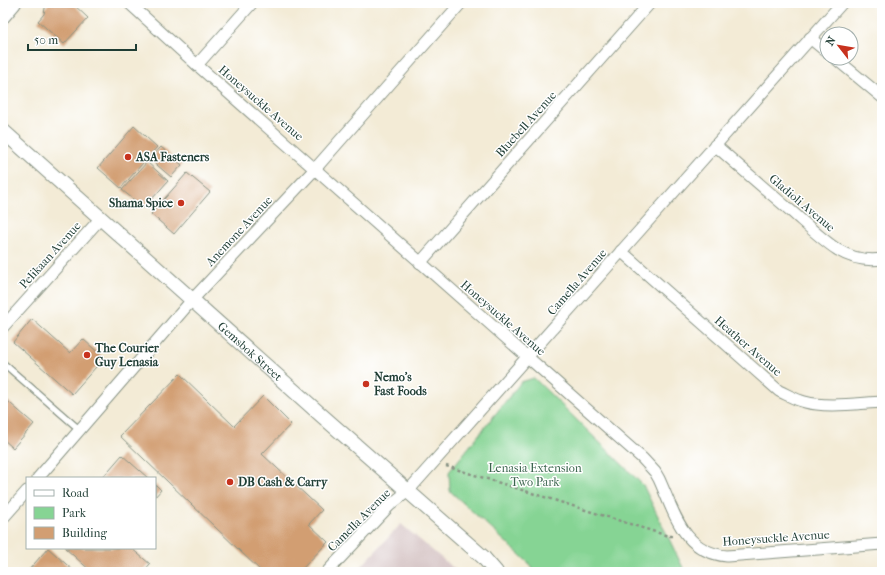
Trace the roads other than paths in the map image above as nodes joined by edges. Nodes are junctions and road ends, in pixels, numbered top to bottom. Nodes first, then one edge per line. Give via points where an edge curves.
1 (14, 3) edge
2 (129, 3) edge
3 (252, 3) edge
4 (461, 3) edge
5 (650, 3) edge
6 (842, 3) edge
7 (3, 16) edge
8 (810, 38) junction
9 (819, 45) edge
10 (197, 65) junction
11 (844, 66) edge
12 (882, 97) edge
13 (3, 131) edge
14 (715, 145) junction
15 (315, 168) junction
16 (100, 219) junction
17 (621, 251) junction
18 (882, 259) edge
19 (420, 263) junction
20 (192, 300) junction
21 (3, 327) edge
22 (528, 357) junction
23 (3, 363) edge
24 (882, 402) edge
25 (80, 431) junction
26 (39, 477) edge
27 (408, 491) junction
28 (26, 492) edge
29 (3, 518) edge
30 (882, 544) edge
31 (327, 572) edge
32 (496, 572) edge

1 - 7 street
2 - 10 street, Honeysuckle Avenue
3 - 10 street
4 - 15 street, Anemone Avenue
5 - 19 street, Bluebell Avenue
6 - 8 street, Camella Avenue
8 - 9 street
8 - 14 street, Camella Avenue
10 - 15 street, Honeysuckle Avenue
11 - 12 street
13 - 16 street, Gemsbok Street
14 - 17 street, Camella Avenue
14 - 18 street, Gladioli Avenue via 838,250 861,259
15 - 19 street, Honeysuckle Avenue
15 - 20 street, Anemone Avenue
16 - 20 street, Gemsbok Street
16 - 21 street, Pelikaan Avenue
17 - 22 street, Camella Avenue
17 - 24 street, Heather Avenue via 779,391 792,398 822,405
19 - 22 street, Honeysuckle Avenue
20 - 25 street, Anemone Avenue
20 - 27 street, Gemsbok Street
22 - 27 street, Camella Avenue
22 - 30 street, Honeysuckle Avenue via 650,466 659,479 681,528 688,538 709,553 726,556
23 - 25 lane
25 - 26 street, Anemone Avenue
27 - 31 street, Camella Avenue via 389,506
27 - 32 street, Gemsbok Street
28 - 29 street

